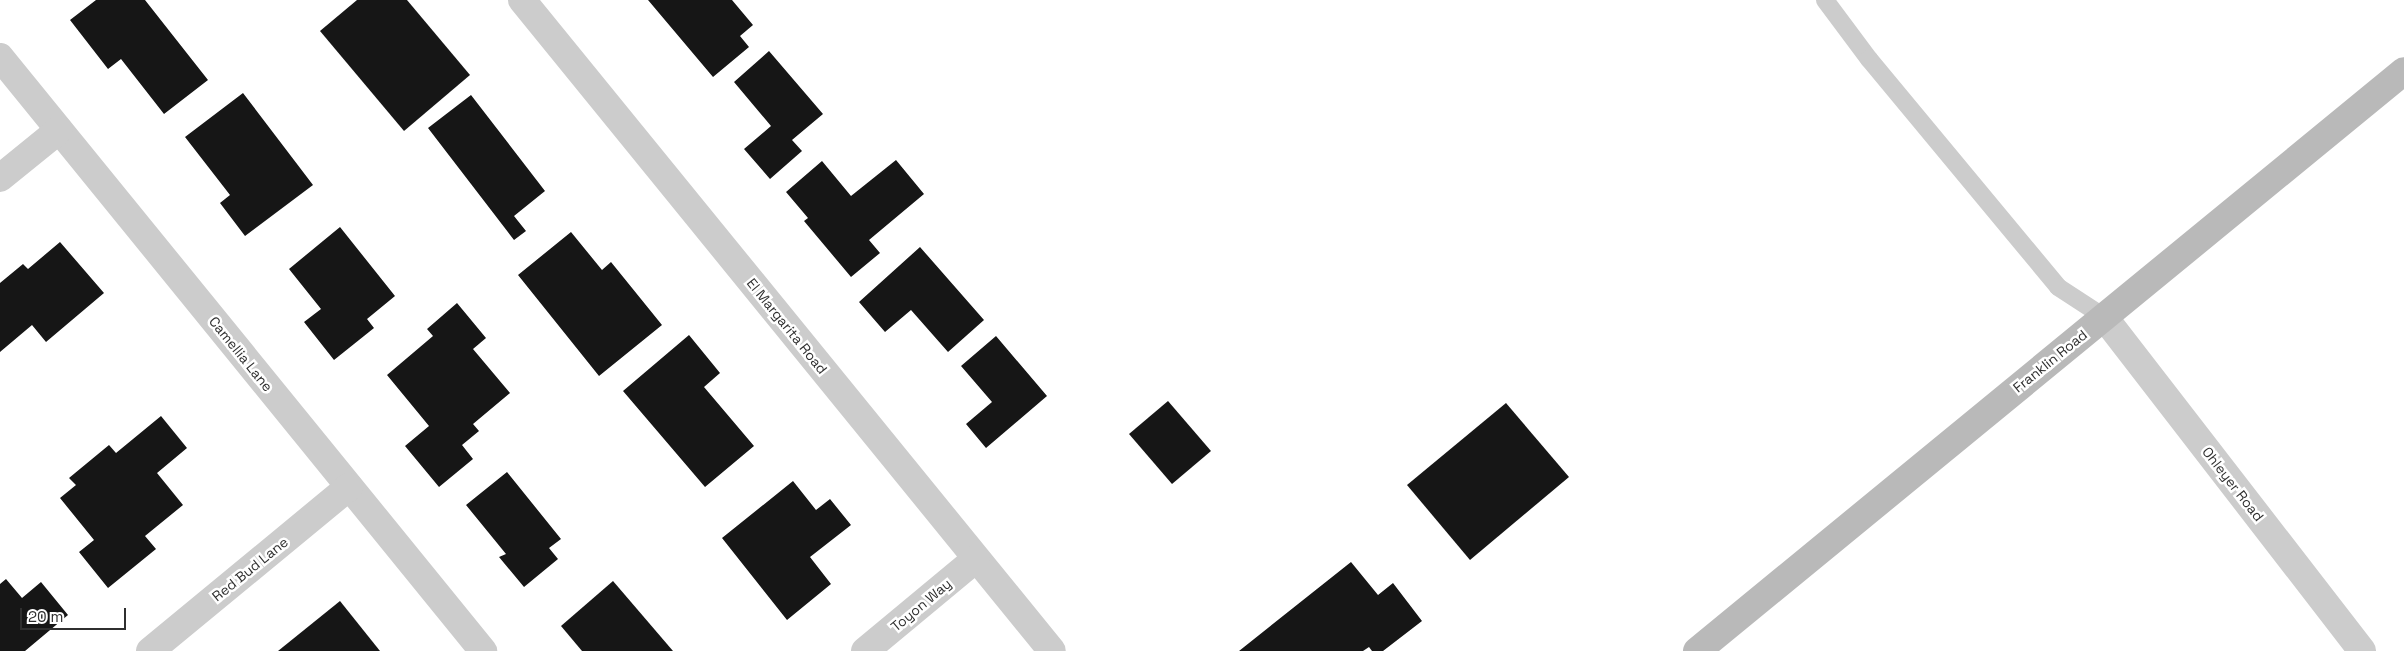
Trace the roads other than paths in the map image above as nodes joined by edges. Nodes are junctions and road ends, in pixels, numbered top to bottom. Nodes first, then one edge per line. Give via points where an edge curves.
1 (522, 0) edge
2 (1826, 0) edge
3 (0, 57) edge
4 (2404, 71) edge
5 (59, 130) junction
6 (0, 178) edge
7 (2104, 317) junction
8 (349, 487) junction
9 (976, 559) junction
10 (150, 651) edge
11 (483, 651) edge
12 (865, 651) edge
13 (1052, 651) edge
14 (1696, 651) edge
15 (2362, 651) edge

1 - 9 street, El Margarita Road
2 - 7 lane via 1869,59 2058,287
3 - 5 street, Camellia Lane
4 - 7 street, Franklin Road
5 - 6 street
5 - 8 street, Camellia Lane
7 - 14 street, Franklin Road
7 - 15 street, Ohleyer Road
8 - 10 street, Red Bud Lane
8 - 11 street, Camellia Lane
9 - 12 street, Toyon Way
9 - 13 street, El Margarita Road

